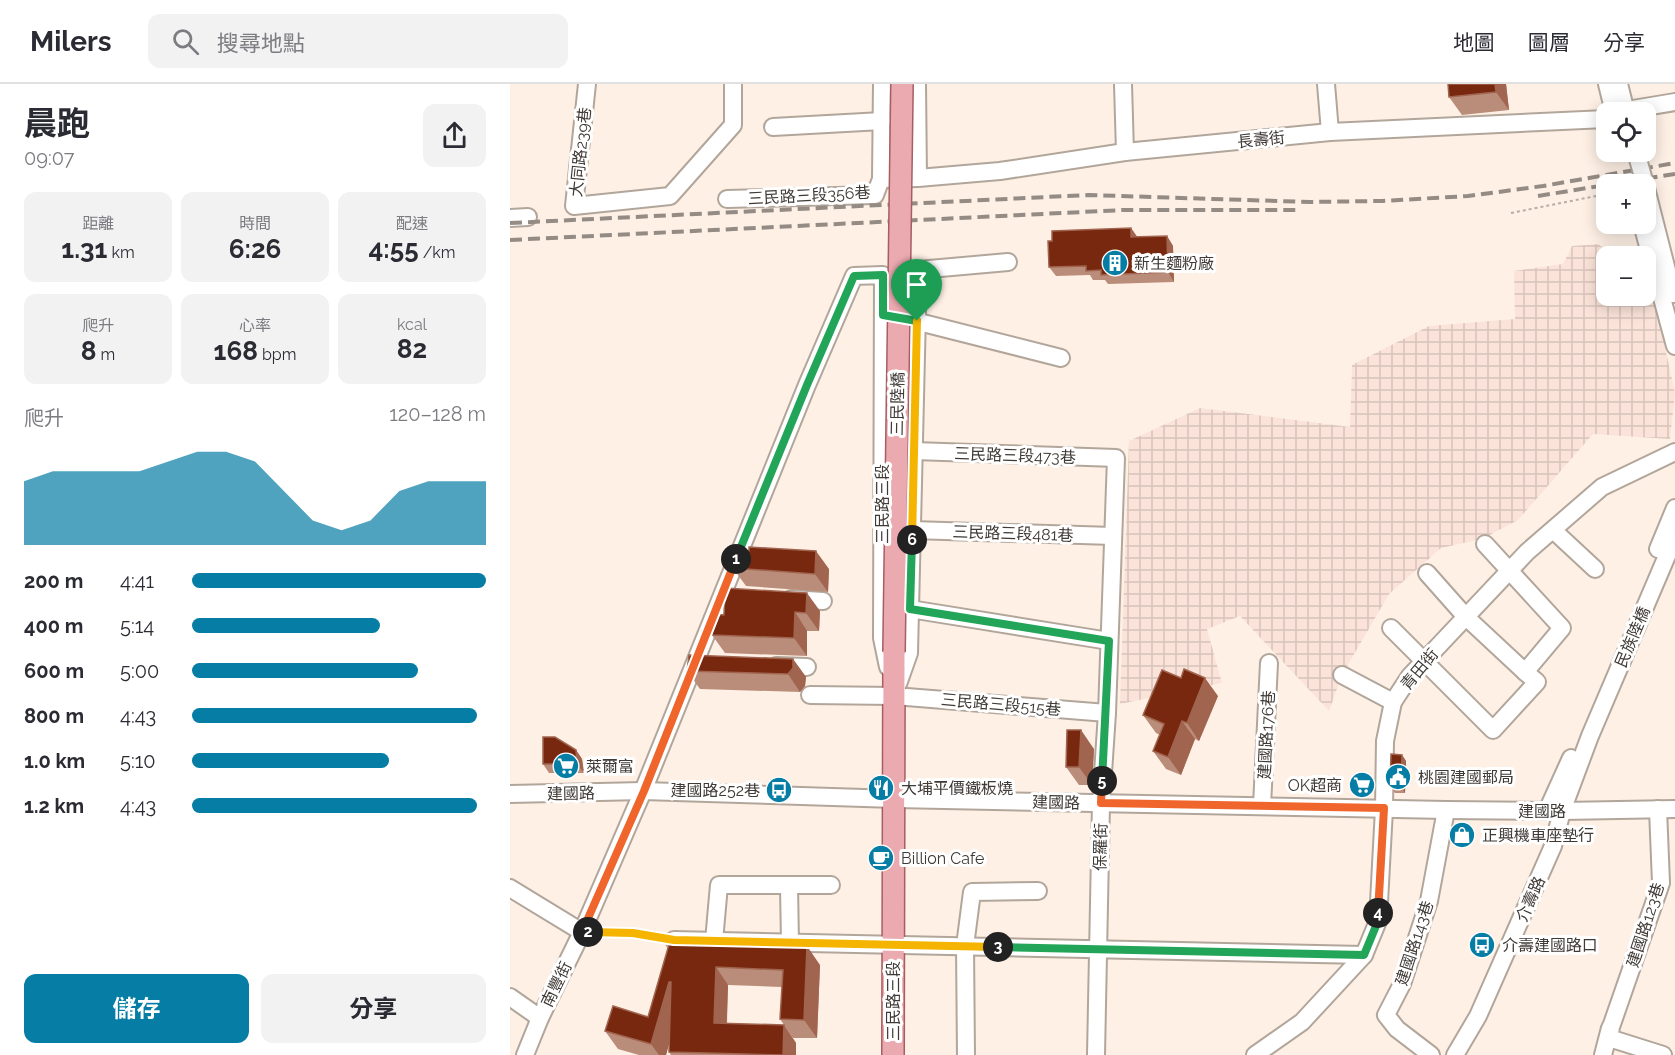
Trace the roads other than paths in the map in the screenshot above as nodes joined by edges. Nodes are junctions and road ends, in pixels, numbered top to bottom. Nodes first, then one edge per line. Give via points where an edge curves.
1 (586, 84) edge
2 (733, 84) edge
3 (882, 84) edge
4 (902, 84) edge
5 (916, 84) edge
6 (1123, 84) edge
7 (1326, 84) edge
8 (1607, 84) edge
9 (1619, 84) edge
10 (1627, 84) edge
11 (1612, 102) edge
12 (1627, 102) edge
13 (1630, 102) edge
14 (1675, 102) edge
15 (1656, 106) edge
16 (1596, 119) edge
17 (882, 121) junction
18 (773, 127) dead end
19 (1330, 132) junction
20 (1125, 152) junction
21 (881, 178) junction
22 (918, 178) junction
23 (727, 199) dead end
24 (1656, 209) edge
25 (528, 217) dead end
26 (510, 218) edge
27 (1656, 223) edge
28 (1645, 234) edge
29 (1675, 261) edge
30 (1008, 262) dead end
31 (883, 275) joint
32 (1675, 304) edge
33 (883, 315) junction
34 (917, 321) junction
35 (1675, 342) edge
36 (1061, 358) dead end
37 (914, 451) junction
38 (1675, 452) edge
39 (1116, 458) joint
40 (1675, 508) edge
41 (912, 530) junction
42 (1553, 530) junction
43 (1113, 536) junction
44 (1675, 537) edge
45 (1485, 544) dead end
46 (1675, 552) edge
47 (1595, 569) dead end
48 (1510, 570) junction
49 (1427, 573) dead end
50 (779, 598) edge
51 (824, 601) dead end
52 (910, 609) junction
53 (1466, 617) junction
54 (1391, 628) dead end
55 (1109, 641) junction
56 (894, 652) joint
57 (1423, 662) junction
58 (1269, 663) dead end
59 (763, 665) edge
60 (807, 667) dead end
61 (1525, 672) junction
62 (1342, 675) dead end
63 (810, 695) dead end
64 (894, 696) junction
65 (1393, 702) junction
66 (1107, 713) junction
67 (1590, 736) joint
68 (644, 791) junction
69 (510, 794) edge
70 (894, 799) junction
71 (1101, 803) junction
72 (1262, 806) junction
73 (1384, 808) junction
74 (1667, 809) edge
75 (1446, 810) junction
76 (1559, 811) junction
77 (831, 885) dead end
78 (789, 886) junction
79 (510, 888) edge
80 (1038, 891) dead end
81 (582, 932) junction
82 (674, 940) edge
83 (714, 941) junction
84 (790, 943) junction
85 (894, 945) junction
86 (965, 946) junction
87 (1098, 949) junction
88 (1364, 955) junction
89 (510, 997) edge
90 (540, 1018) junction
91 (1610, 1032) junction
92 (525, 1055) edge
93 (893, 1055) edge
94 (966, 1055) edge
95 (1096, 1055) edge
96 (1255, 1055) edge
97 (1431, 1055) edge
98 (1455, 1055) edge
99 (1603, 1055) edge
100 (1663, 1055) edge

1 - 2 street, 大同路239巷 via 574,206 670,196 733,125
3 - 17 street
4 - 56 main road, 三民陸橋, bridge
5 - 22 street
6 - 20 street
7 - 19 street
8 - 11 street
9 - 12 street
10 - 13 street
14 - 15 street
16 - 19 street, 長壽街
17 - 18 street
17 - 21 street
19 - 20 street, 長壽街
20 - 22 street, 長壽街 via 1000,171
21 - 22 street
21 - 23 street, 三民路三段356巷 via 875,195
24 - 29 street
25 - 26 street
27 - 32 street
28 - 35 street
30 - 34 street, 三民路三段 via 918,270
31 - 33 street, 三民路三段
31 - 68 street, 南豐街 via 854,276 807,385 728,596
33 - 34 street
33 - 64 street, 三民路三段 via 882,638
34 - 36 street
34 - 37 street, 三民路三段
37 - 39 street, 三民路三段473巷
37 - 41 street, 三民路三段
38 - 42 street, 青田街 via 1602,487
39 - 43 street, 保羅街
40 - 76 street, 介壽路 via 1577,744
41 - 43 street, 三民路三段481巷
41 - 52 street, 三民路三段
42 - 47 street
42 - 48 street, 青田街
43 - 55 street, 保羅街
44 - 67 street, 民族陸橋
45 - 48 street
46 - 76 street, 介壽路
48 - 53 street, 青田街
48 - 61 street via 1562,628
49 - 53 street
50 - 51 street
52 - 55 street
52 - 64 street, 三民路三段 via 909,653
53 - 57 street, 青田街
53 - 61 street
54 - 57 street
55 - 66 street, 保羅街
56 - 64 main road, 三民路三段
57 - 61 street via 1493,729 1537,682
57 - 65 street, 青田街
58 - 72 street, 建國路176巷
59 - 60 street
62 - 65 street
63 - 64 street, 三民路三段515巷
64 - 66 street, 三民路三段515巷
64 - 70 main road, 三民路三段
65 - 73 street, 青田街 via 1385,741
66 - 71 street, 保羅街
67 - 76 street, 介壽路
68 - 69 street, 建國路
68 - 70 street, 建國路
68 - 81 street, 南豐街
70 - 71 street, 建國路
70 - 85 main road, 三民路三段
71 - 72 street, 建國路
71 - 87 street, 保羅街
72 - 73 street, 建國路
73 - 75 street, 建國路
73 - 88 street, 青田街 via 1378,921
74 - 76 street, 建國路
74 - 91 street, 建國路123巷 via 1661,884
75 - 76 street, 建國路
75 - 97 street, 建國路143巷 via 1430,901 1402,984 1386,1015 1397,1029
76 - 98 street, 介壽路 via 1553,846 1478,1016
77 - 78 street
78 - 83 street via 719,885
78 - 84 street
79 - 81 street
80 - 86 street via 972,892
81 - 90 street, 南豐街
82 - 83 street
83 - 84 street
84 - 85 street
85 - 86 street
85 - 93 main road, 三民路三段
86 - 87 street
86 - 94 street
87 - 88 street
87 - 95 street, 保羅街
88 - 96 street, 青田街 via 1302,1022
89 - 90 street
90 - 92 street, 南豐街
91 - 99 street, 建國路123巷
91 - 100 street

